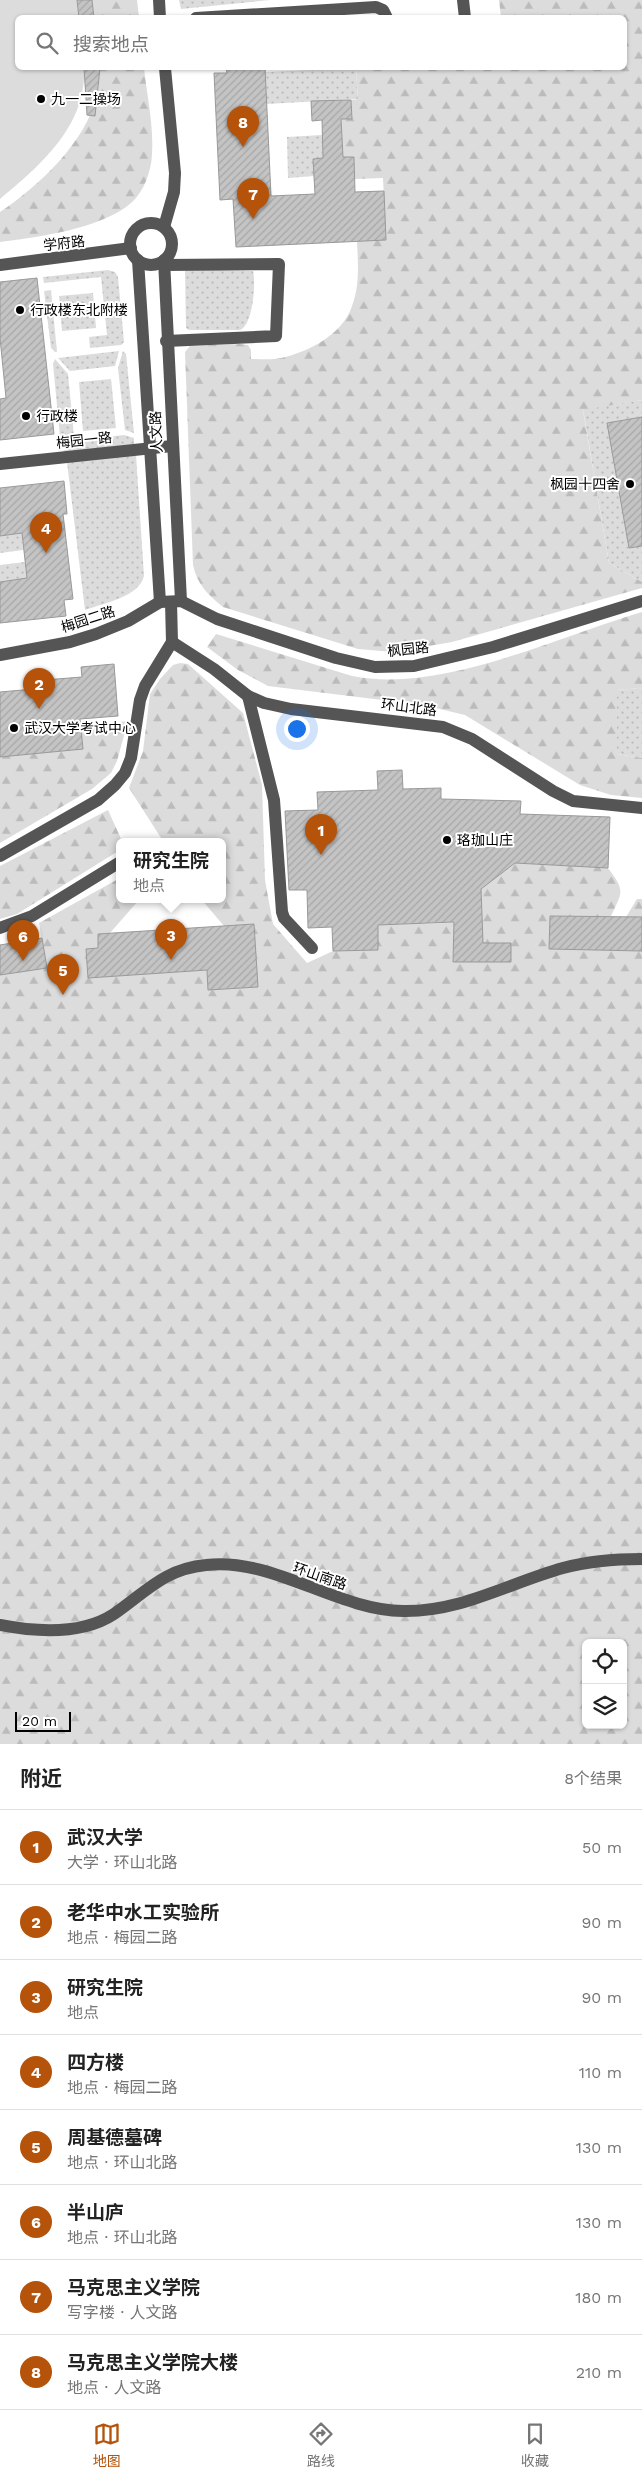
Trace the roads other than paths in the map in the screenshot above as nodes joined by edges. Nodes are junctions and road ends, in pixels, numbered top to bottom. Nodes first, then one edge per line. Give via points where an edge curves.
1 (159, 0) edge
2 (462, 0) edge
3 (160, 15) edge
4 (241, 15) edge
5 (386, 15) edge
6 (464, 15) edge
7 (165, 70) edge
8 (164, 227) junction
9 (131, 248) junction
10 (138, 260) junction
11 (164, 263) junction
12 (0, 265) edge
13 (166, 341) junction
14 (172, 446) junction
15 (150, 449) junction
16 (0, 464) edge
17 (642, 600) edge
18 (171, 602) junction
19 (172, 642) junction
20 (0, 655) edge
21 (248, 696) junction
22 (642, 808) edge
23 (0, 856) edge
24 (116, 864) edge
25 (0, 928) edge
26 (312, 948) dead end
27 (642, 1559) edge
28 (0, 1625) edge

1 - 3 street
2 - 6 street
4 - 5 street via 376,6
7 - 8 street via 174,192
8 - 9 street via 157,223 143,224 132,234
8 - 11 street via 172,243
9 - 10 street
9 - 12 street, 学府路
10 - 11 street via 151,265
10 - 15 street
11 - 13 street, 人文路
11 - 13 street via 279,264 276,336
13 - 14 street, 人文路
14 - 15 street, 梅园一路
14 - 18 street, 人文路
15 - 16 street, 梅园一路
15 - 18 street
17 - 18 street, 枫园路 via 484,649 438,661 394,667 375,667 336,658
18 - 19 street
18 - 20 street, 梅园二路 via 96,634
19 - 21 street, 环山北路
19 - 23 street via 145,686 125,773 98,800
21 - 22 street, 环山北路 via 280,707 442,727 472,739 573,800
21 - 26 street via 274,800 282,912
24 - 25 street via 32,916
27 - 28 street, 环山南路 via 616,1559 563,1568 479,1599 403,1611 353,1603 248,1567 206,1564 183,1568 160,1579 113,1614 93,1624 47,1630

